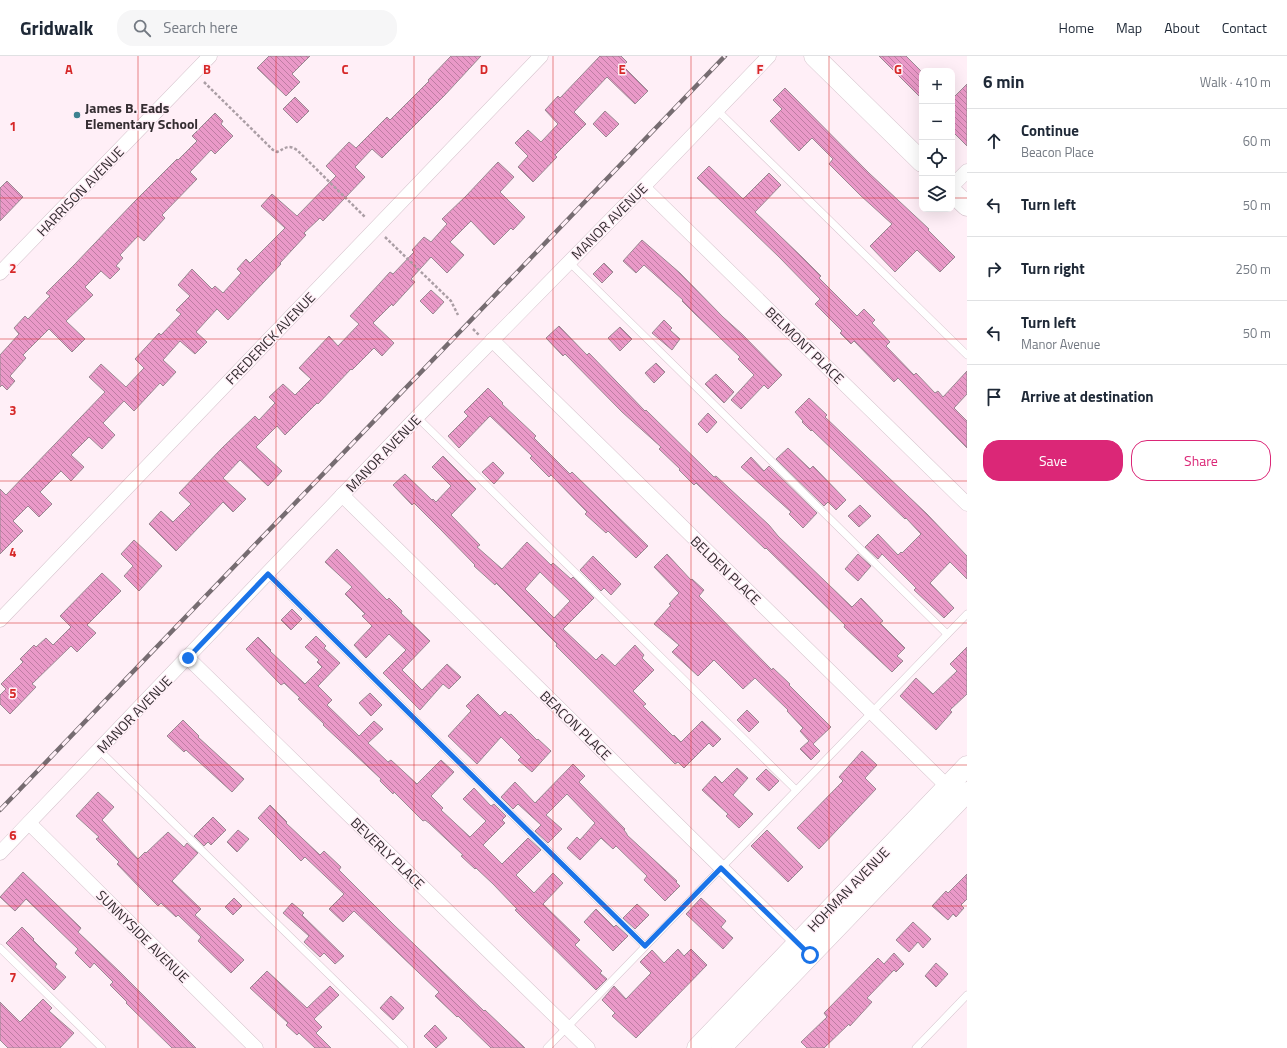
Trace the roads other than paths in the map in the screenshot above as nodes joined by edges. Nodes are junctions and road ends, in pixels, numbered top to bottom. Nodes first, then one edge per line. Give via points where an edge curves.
1 (210, 56) edge
2 (541, 56) edge
3 (768, 56) edge
4 (814, 56) edge
5 (717, 110) junction
6 (919, 159) edge
7 (967, 171) edge
8 (955, 183) edge
9 (643, 187) junction
10 (955, 195) edge
11 (967, 206) edge
12 (569, 262) junction
13 (0, 273) edge
14 (492, 340) junction
15 (967, 355) edge
16 (418, 417) junction
17 (342, 496) junction
18 (967, 504) edge
19 (268, 574) junction
20 (967, 614) edge
21 (0, 620) edge
22 (947, 634) junction
23 (188, 658) junction
24 (871, 712) junction
25 (99, 750) junction
26 (967, 766) edge
27 (796, 790) junction
28 (958, 793) edge
29 (29, 823) junction
30 (0, 853) edge
31 (721, 868) junction
32 (645, 946) junction
33 (0, 948) edge
34 (804, 949) junction
35 (967, 995) edge
36 (567, 1027) junction
37 (102, 1048) edge
38 (256, 1048) edge
39 (404, 1048) edge
40 (547, 1048) edge
41 (588, 1048) edge
42 (697, 1048) edge
43 (721, 1048) edge
44 (916, 1048) edge

1 - 13 street, HARRISON AVENUE
2 - 21 street, FREDERICK AVENUE
3 - 5 street, MANOR AVENUE
4 - 6 main road
5 - 9 street, MANOR AVENUE
5 - 15 lane
7 - 8 street
9 - 12 street, MANOR AVENUE
9 - 18 street, BELMONT PLACE
10 - 11 main road
12 - 14 street, MANOR AVENUE
12 - 22 lane
14 - 16 street, MANOR AVENUE
14 - 24 street, BELDEN PLACE
16 - 17 street, MANOR AVENUE
16 - 27 lane
17 - 19 street, MANOR AVENUE
17 - 31 street, BEACON PLACE
19 - 23 street, MANOR AVENUE
19 - 32 lane
20 - 22 lane
22 - 24 lane
23 - 25 street, MANOR AVENUE
23 - 36 street, BEVERLY PLACE
24 - 27 lane
24 - 28 street, BELDEN PLACE
25 - 29 street, MANOR AVENUE
25 - 39 lane
26 - 28 main road, HOHMAN AVENUE
27 - 31 lane
28 - 34 main road, HOHMAN AVENUE
29 - 30 street, MANOR AVENUE
29 - 38 street, SUNNYSIDE AVENUE
31 - 32 lane
31 - 34 street, BEACON PLACE
32 - 36 lane
33 - 37 lane
34 - 42 main road, HOHMAN AVENUE
34 - 43 main road, HOHMAN AVENUE
35 - 44 lane
36 - 40 lane
36 - 41 street, BEVERLY PLACE

